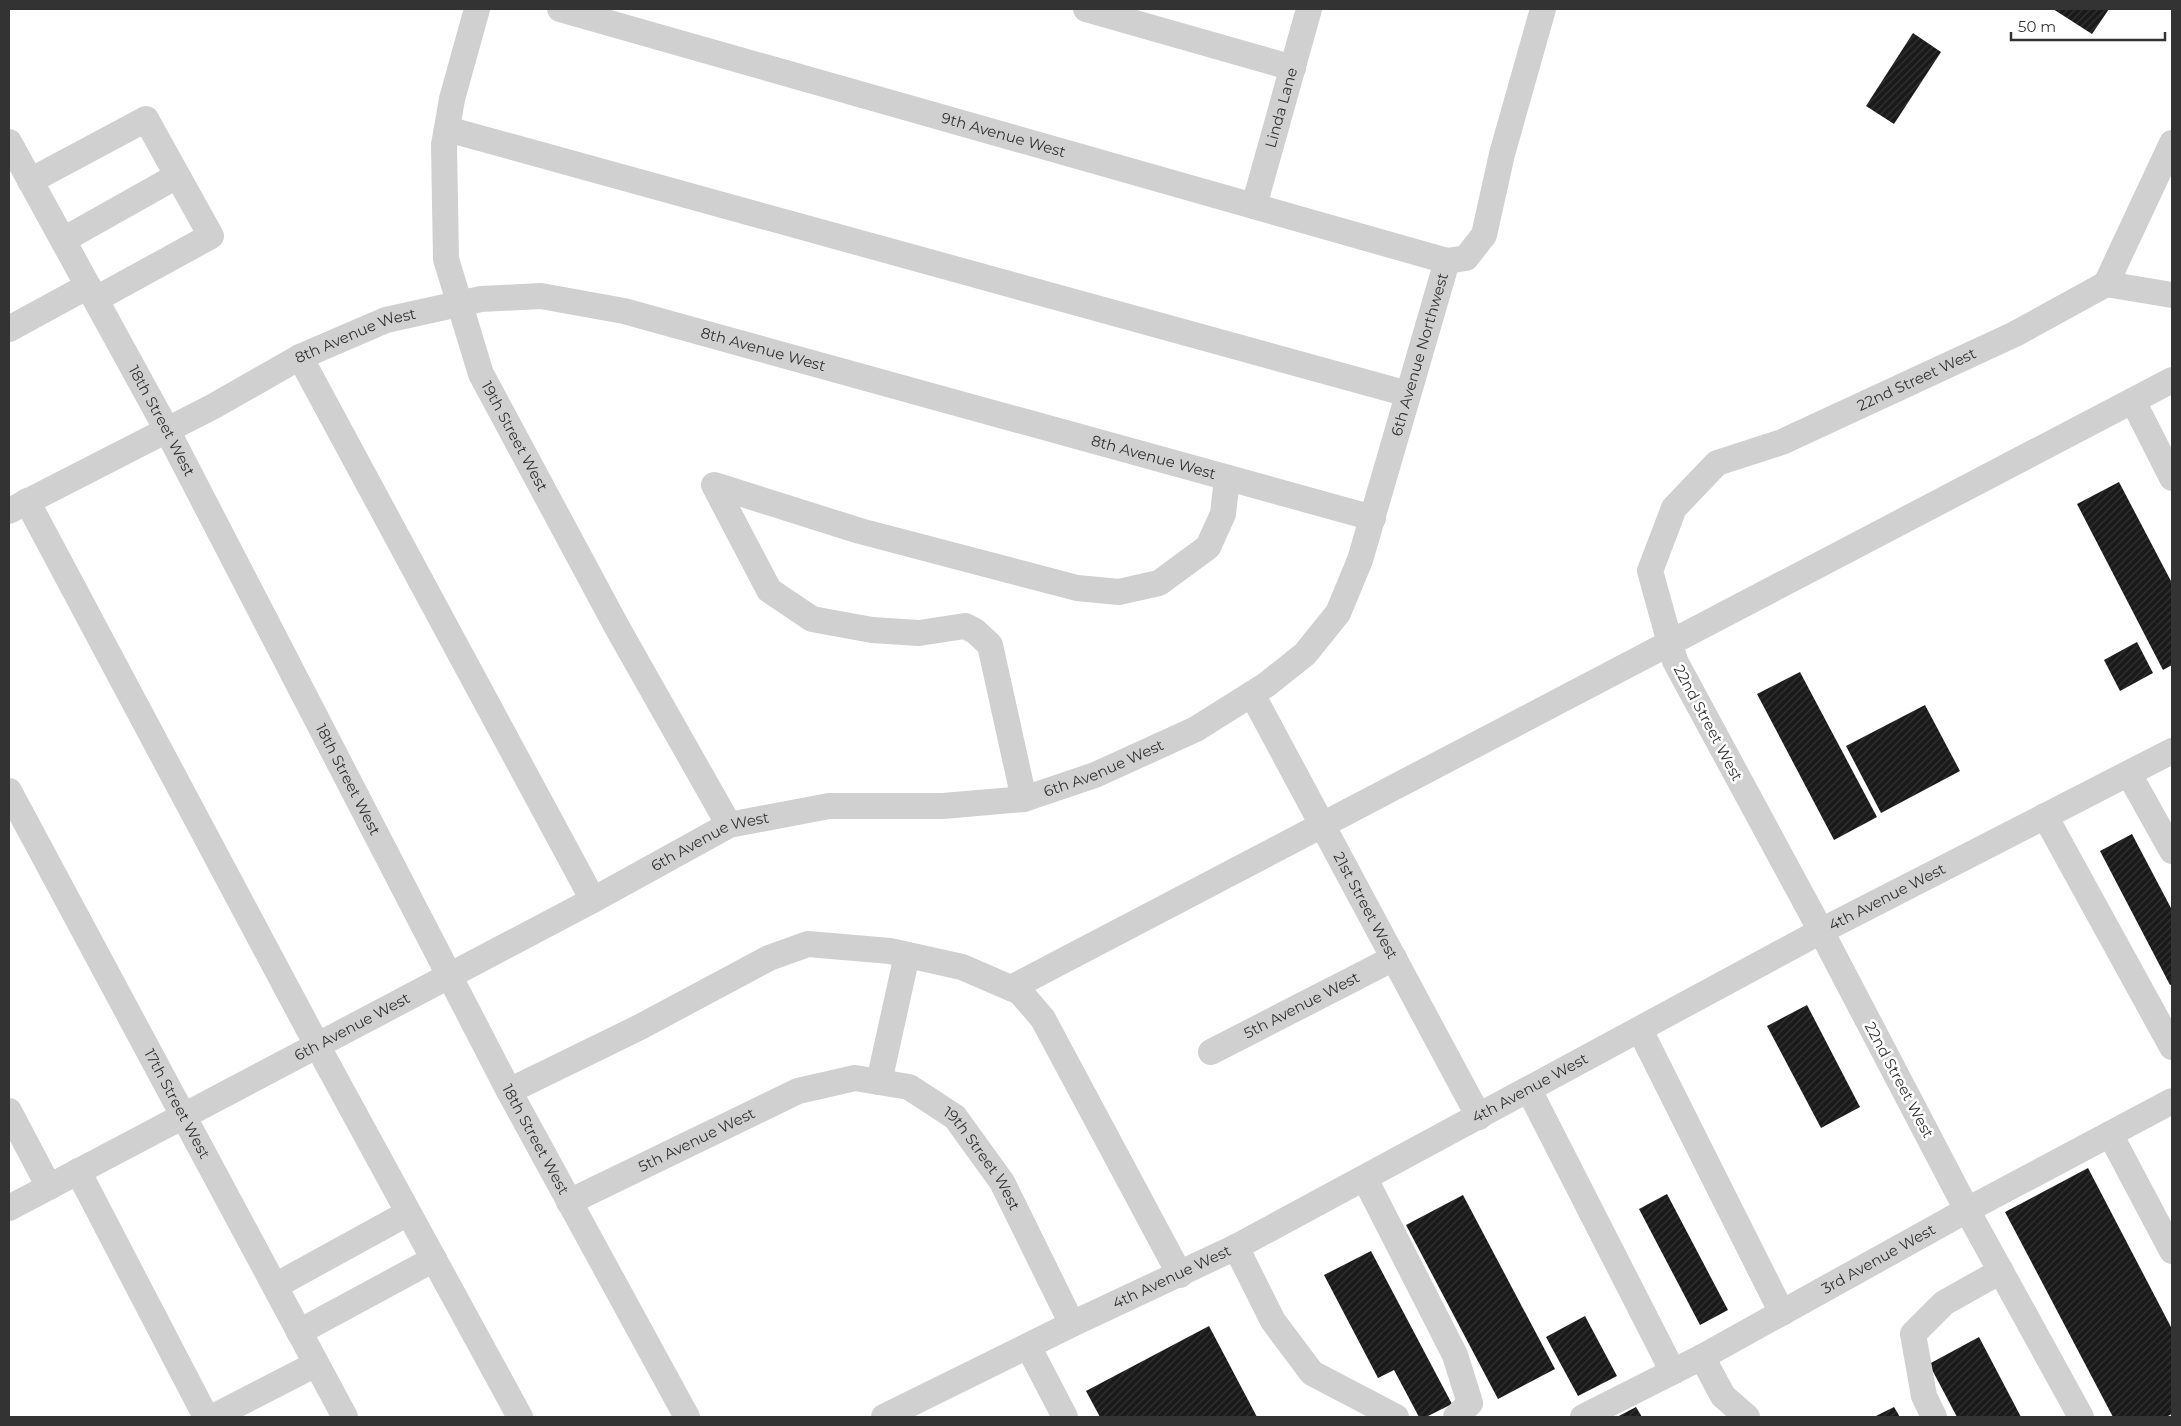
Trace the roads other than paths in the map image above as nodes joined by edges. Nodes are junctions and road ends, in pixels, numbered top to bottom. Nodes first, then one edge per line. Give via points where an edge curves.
1 (477, 9) edge
2 (560, 9) edge
3 (1086, 9) edge
4 (1309, 9) edge
5 (1543, 9) edge
6 (1292, 68) junction
7 (447, 129) junction
8 (9, 142) edge
9 (2172, 143) edge
10 (178, 176) junction
11 (30, 181) junction
12 (1254, 206) junction
13 (63, 240) junction
14 (1447, 261) junction
15 (2106, 284) junction
16 (92, 293) junction
17 (2172, 295) edge
18 (460, 303) junction
19 (9, 329) edge
20 (300, 357) junction
21 (2172, 380) edge
22 (1408, 394) junction
23 (2133, 401) junction
24 (167, 430) junction
25 (1227, 478) junction
26 (2172, 478) edge
27 (18, 506) edge
28 (1373, 518) junction
29 (1670, 642) junction
30 (1252, 694) junction
31 (2172, 751) edge
32 (2129, 774) junction
33 (9, 791) edge
34 (1024, 799) junction
35 (2046, 816) junction
36 (729, 825) junction
37 (1323, 826) junction
38 (2172, 851) edge
39 (593, 900) junction
40 (1821, 932) junction
41 (907, 955) junction
42 (1394, 958) junction
43 (449, 976) junction
44 (1011, 988) junction
45 (1640, 1030) junction
46 (317, 1045) junction
47 (2172, 1047) edge
48 (1211, 1052) dead end
49 (879, 1082) junction
50 (827, 1084) joint
51 (1529, 1090) junction
52 (509, 1091) junction
53 (2172, 1101) edge
54 (9, 1111) edge
55 (183, 1115) junction
56 (1479, 1117) junction
57 (2110, 1134) junction
58 (78, 1171) junction
59 (1365, 1179) junction
60 (49, 1187) junction
61 (570, 1202) junction
62 (9, 1208) edge
63 (1967, 1210) junction
64 (408, 1213) junction
65 (1236, 1247) junction
66 (2172, 1250) edge
67 (434, 1259) junction
68 (2001, 1271) junction
69 (1180, 1275) junction
70 (275, 1286) junction
71 (1782, 1313) junction
72 (1072, 1324) junction
73 (299, 1332) junction
74 (1028, 1346) junction
75 (1702, 1357) junction
76 (316, 1364) junction
77 (1673, 1372) junction
78 (206, 1417) edge
79 (213, 1417) edge
80 (345, 1417) edge
81 (520, 1417) edge
82 (687, 1417) edge
83 (884, 1417) edge
84 (1065, 1417) edge
85 (1396, 1417) edge
86 (1456, 1417) edge
87 (1583, 1417) edge
88 (1747, 1417) edge
89 (1934, 1417) edge
90 (2081, 1417) edge

1 - 7 street, 19th Street West
2 - 12 street, 9th Avenue West
3 - 6 street
4 - 6 street, Linda Lane
5 - 14 street, 6th Avenue Northwest via 1502,154 1484,235 1466,258
6 - 12 street, Linda Lane
7 - 18 street, 19th Street West via 444,145 446,259
7 - 22 street
8 - 11 street, 18th Street West
9 - 15 street
10 - 11 street via 146,119
10 - 13 street
10 - 16 street via 211,236
11 - 13 street, 18th Street West
12 - 14 street, 9th Avenue West
13 - 16 street, 18th Street West
14 - 22 street, 6th Avenue Northwest
15 - 17 street
15 - 29 street, 22nd Street West via 2015,334 1782,442 1717,463 1674,508 1650,571
16 - 19 street
16 - 24 street, 18th Street West
18 - 20 street, 8th Avenue West via 386,320
18 - 25 street, 8th Avenue West via 541,296 624,311
18 - 36 street, 19th Street West via 481,374 618,629
20 - 24 street, 8th Avenue West
20 - 39 street
21 - 23 street
22 - 28 street, 6th Avenue Northwest
23 - 26 street
23 - 29 street
24 - 27 street, 8th Avenue West
24 - 43 street, 18th Street West
25 - 28 street, 8th Avenue West
25 - 34 street via 1223,514 1208,547 1159,583 1119,592 1077,588 860,531 714,485 769,590 812,619 872,630 920,634 965,626 990,645
27 - 46 street
28 - 30 street, 6th Avenue West via 1338,612 1306,654
29 - 37 street
29 - 40 street, 22nd Street West via 1675,661
30 - 34 street, 6th Avenue West via 1196,730 1095,775
30 - 37 street, 21st Street West
31 - 32 street, 4th Avenue West
32 - 35 street, 4th Avenue West
32 - 38 street
33 - 55 street, 17th Street West
34 - 36 street, 6th Avenue West via 943,806 829,806
35 - 40 street, 4th Avenue West
35 - 47 street
36 - 39 street, 6th Avenue West
37 - 42 street, 21st Street West
37 - 44 street
39 - 43 street, 6th Avenue West
40 - 45 street, 4th Avenue West
40 - 63 street, 22nd Street West
41 - 44 street via 962,967
41 - 49 street
41 - 52 street via 808,944 769,958 640,1027
42 - 48 street, 5th Avenue West
42 - 56 street, 21st Street West
43 - 46 street, 6th Avenue West
43 - 52 street, 18th Street West
44 - 69 street via 1020,992 1043,1019
45 - 51 street, 4th Avenue West
45 - 71 street
46 - 55 street, 6th Avenue West
46 - 64 street
49 - 50 street, 19th Street West via 855,1078
49 - 72 street, 19th Street West via 909,1087 955,1116 1002,1182
50 - 61 street, 5th Avenue West via 798,1091
51 - 56 street, 4th Avenue West
51 - 77 street
52 - 61 street, 18th Street West
53 - 57 street, 3rd Avenue West
54 - 60 street
55 - 58 street, 6th Avenue West
55 - 70 street, 17th Street West
56 - 59 street, 4th Avenue West
57 - 63 street, 3rd Avenue West
57 - 66 street
58 - 60 street, 6th Avenue West
58 - 78 street
59 - 65 street, 4th Avenue West
59 - 86 street via 1455,1355 1470,1403
60 - 62 street, 6th Avenue West
61 - 82 street, 18th Street West
63 - 68 street, 22nd Street West
63 - 71 street, 3rd Avenue West
64 - 67 street
64 - 70 street
65 - 69 street, 4th Avenue West
65 - 85 street via 1274,1321 1312,1373
67 - 73 street
67 - 81 street
68 - 89 street via 1944,1303 1912,1334 1924,1396
68 - 90 street, 22nd Street West
69 - 72 street, 4th Avenue West
70 - 73 street, 17th Street West
71 - 75 street, 3rd Avenue West
72 - 74 street, 4th Avenue West
73 - 76 street, 17th Street West
74 - 83 street, 4th Avenue West
74 - 84 street
75 - 77 street, 3rd Avenue West
75 - 88 street via 1723,1396
76 - 79 street
76 - 80 street, 17th Street West
77 - 87 street, 3rd Avenue West

